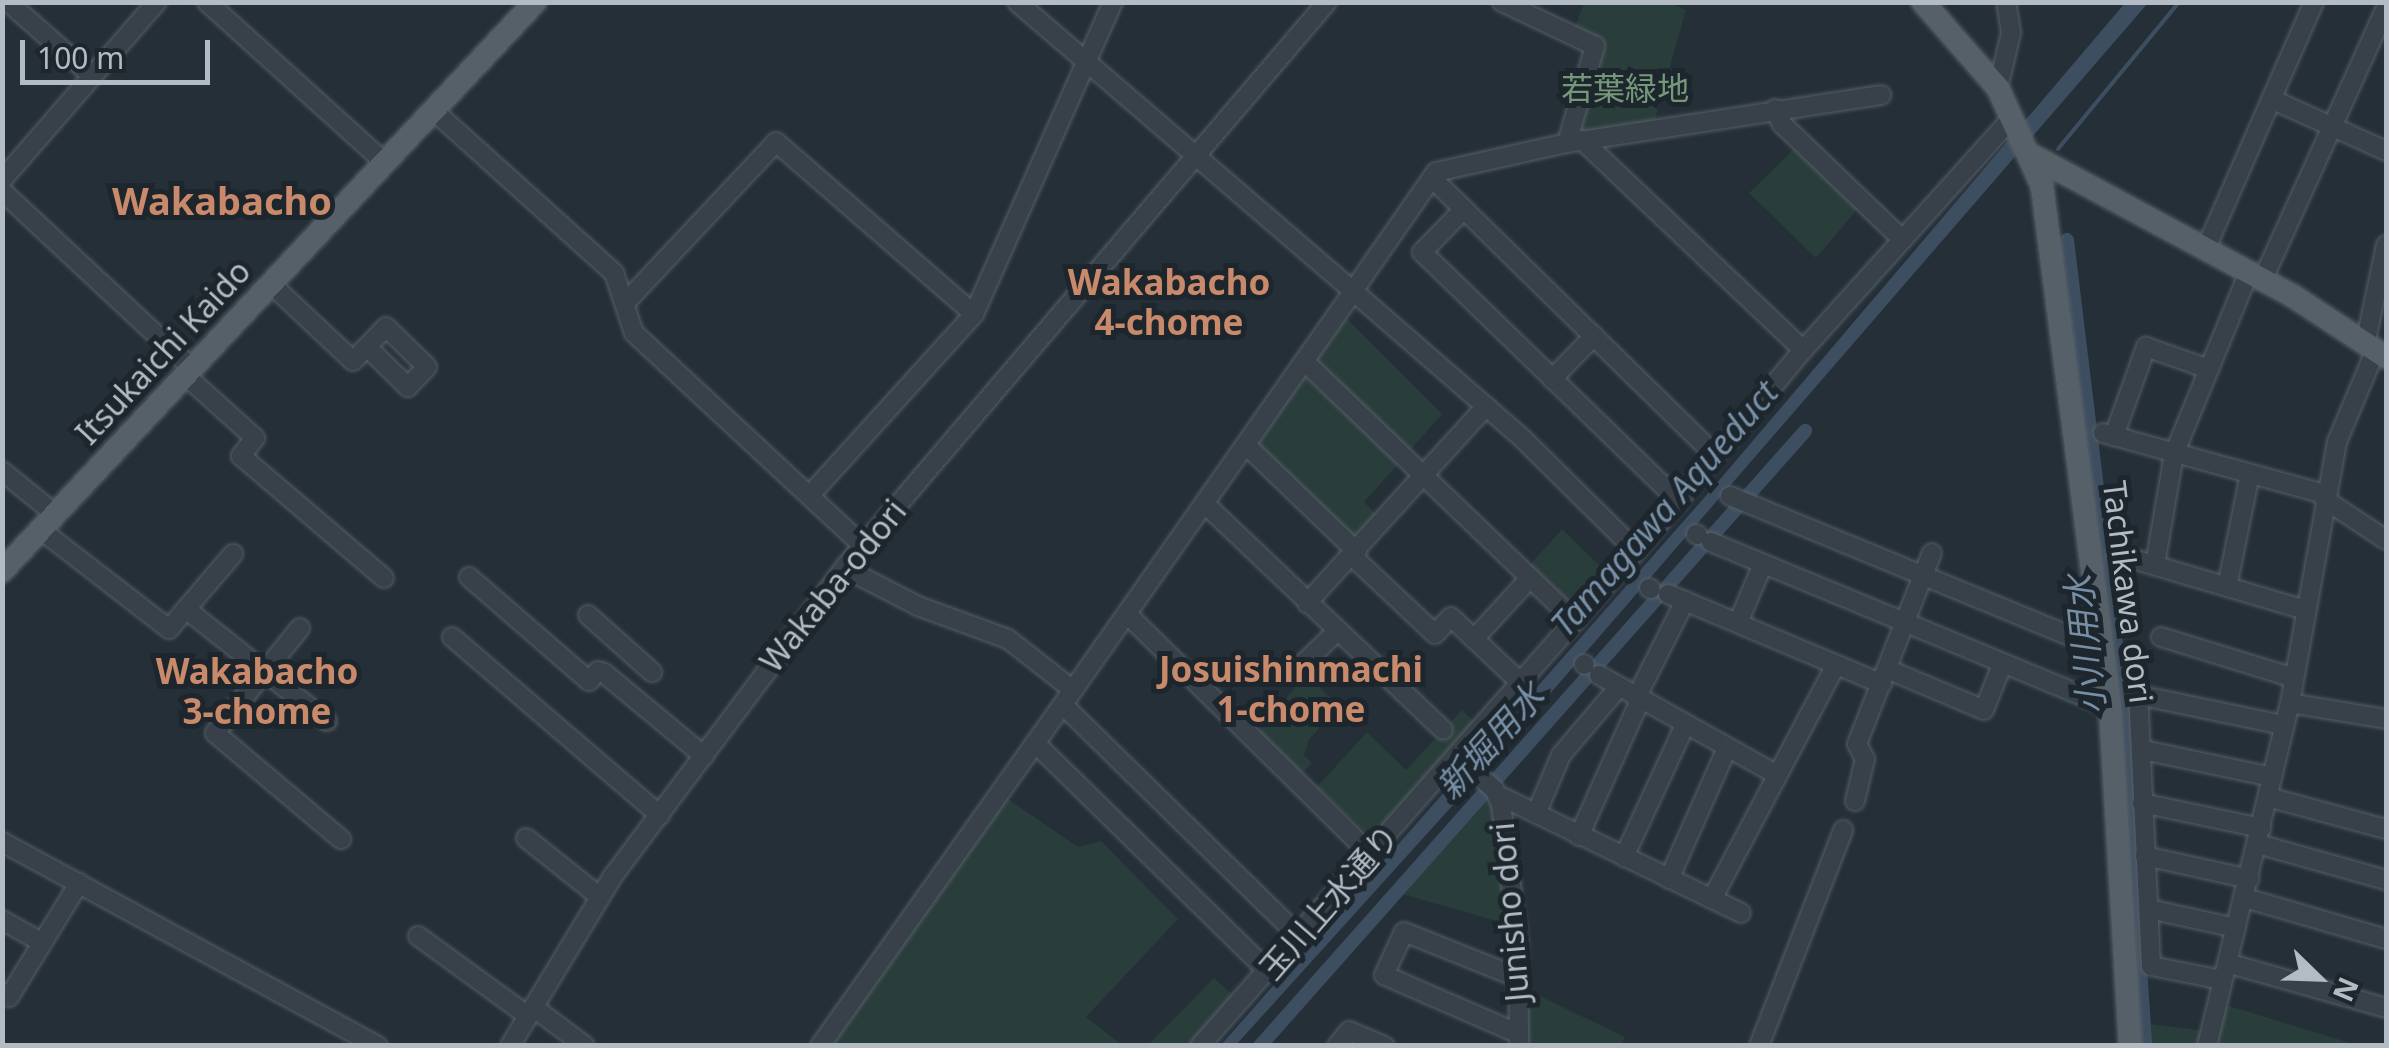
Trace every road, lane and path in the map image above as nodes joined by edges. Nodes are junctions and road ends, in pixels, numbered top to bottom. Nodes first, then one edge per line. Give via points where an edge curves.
1 (8, 2) edge
2 (157, 2) edge
3 (207, 2) edge
4 (535, 2) edge
5 (1017, 2) edge
6 (1112, 2) edge
7 (1328, 2) edge
8 (1502, 2) edge
9 (1924, 2) edge
10 (2006, 2) edge
11 (2314, 2) edge
12 (2386, 8) edge
13 (1086, 64) junction
14 (91, 75) junction
15 (1998, 88) junction
16 (1881, 95) dead end
17 (2271, 99) junction
18 (433, 110) junction
19 (1775, 110) junction
20 (2014, 119) junction
21 (2332, 127) junction
22 (1574, 142) junction
23 (2386, 151) edge
24 (2032, 153) junction
25 (1196, 157) junction
26 (385, 163) junction
27 (1432, 178) junction
28 (2, 180) edge
29 (2, 191) edge
30 (1464, 209) junction
31 (1901, 238) junction
32 (2386, 245) edge
33 (2206, 248) junction
34 (2256, 275) junction
35 (271, 284) junction
36 (1353, 291) junction
37 (625, 304) junction
38 (974, 314) junction
39 (1594, 336) junction
40 (368, 347) dead end
41 (2376, 349) edge
42 (1802, 350) junction
43 (1304, 361) junction
44 (2206, 368) junction
45 (188, 372) junction
46 (1552, 379) junction
47 (1486, 406) junction
48 (1246, 445) junction
49 (2174, 454) junction
50 (1716, 456) junction
51 (2, 471) edge
52 (2250, 474) junction
53 (1426, 478) junction
54 (811, 494) junction
55 (2325, 496) junction
56 (1738, 500) dead end
57 (1678, 502) junction
58 (1205, 504) junction
59 (48, 522) junction
60 (1702, 537) dead end
61 (2386, 540) edge
62 (863, 546) junction
63 (1636, 551) junction
64 (233, 554) dead end
65 (1932, 554) dead end
66 (2116, 554) dead end
67 (1355, 555) junction
68 (1762, 564) junction
69 (2155, 566) junction
70 (844, 568) junction
71 (2, 571) edge
72 (1924, 574) junction
73 (469, 577) dead end
74 (384, 578) dead end
75 (1530, 578) junction
76 (2228, 588) junction
77 (1307, 603) junction
78 (186, 609) junction
79 (2305, 610) junction
80 (1126, 614) junction
81 (588, 615) dead end
82 (1575, 621) junction
83 (1738, 623) junction
84 (1904, 624) junction
85 (300, 628) dead end
86 (1337, 631) junction
87 (452, 637) dead end
88 (2161, 637) dead end
89 (1474, 639) junction
90 (626, 648) junction
91 (2102, 649) junction
92 (1302, 665) dead end
93 (1836, 665) junction
94 (2002, 665) junction
95 (1590, 668) dead end
96 (264, 671) junction
97 (652, 672) dead end
98 (604, 673) junction
99 (1885, 676) junction
100 (2294, 678) junction
101 (1521, 683) junction
102 (1618, 688) junction
103 (1068, 697) junction
104 (1638, 699) junction
105 (2290, 702) junction
106 (2110, 707) junction
107 (2386, 719) edge
108 (327, 721) dead end
109 (1685, 724) junction
110 (2283, 725) junction
111 (1444, 730) dead end
112 (1035, 743) junction
113 (1727, 748) junction
114 (2143, 750) junction
115 (704, 756) junction
116 (1456, 757) junction
117 (1776, 775) junction
118 (2272, 777) junction
119 (1493, 789) junction
120 (2268, 797) junction
121 (1854, 801) dead end
122 (2142, 803) junction
123 (1536, 814) junction
124 (660, 815) junction
125 (2386, 829) edge
126 (1843, 830) dead end
127 (1578, 836) junction
128 (2260, 836) junction
129 (526, 838) dead end
130 (341, 839) dead end
131 (2, 842) edge
132 (1371, 854) junction
133 (2145, 856) junction
134 (1624, 858) junction
135 (1670, 879) junction
136 (2250, 879) junction
137 (2386, 880) edge
138 (79, 882) junction
139 (600, 896) junction
140 (2246, 898) junction
141 (1712, 899) junction
142 (2148, 909) junction
143 (1741, 913) dead end
144 (2, 920) edge
145 (2236, 928) junction
146 (418, 936) dead end
147 (1299, 936) junction
148 (2386, 939) edge
149 (41, 942) junction
150 (1268, 971) junction
151 (2225, 972) junction
152 (1519, 978) junction
153 (2, 993) edge
154 (2386, 1008) edge
155 (530, 1012) junction
156 (1519, 1040) edge
157 (378, 1046) edge
158 (510, 1046) edge
159 (585, 1046) edge
160 (820, 1046) edge
161 (1200, 1046) edge
162 (1338, 1046) edge
163 (1385, 1046) edge
164 (1759, 1046) edge
165 (2130, 1046) edge
166 (2206, 1046) edge

1 - 14 street
2 - 14 street
3 - 26 street
4 - 18 main road, Itsukaichi Kaido
5 - 13 street
6 - 13 street
7 - 25 street, Wakaba-odori
8 - 22 street via 1595,46
9 - 15 main road
10 - 15 street via 2011,33
11 - 17 street
12 - 21 street
13 - 25 street
13 - 38 street
14 - 28 street
15 - 20 main road
16 - 19 street
17 - 21 street
17 - 33 street
18 - 26 main road, Itsukaichi Kaido
18 - 37 street via 614,273
19 - 22 street
19 - 31 street
20 - 24 main road
20 - 31 street, 玉川上水通り
21 - 23 street
21 - 34 street
22 - 27 street via 1444,168
22 - 42 street
24 - 33 main road
24 - 91 main road, Tachikawa dori
25 - 36 street
25 - 62 street, Wakaba-odori
26 - 35 main road, Itsukaichi Kaido
27 - 30 street
27 - 36 street
29 - 45 street
30 - 39 street
30 - 46 street via 1422,252
31 - 42 street, 玉川上水通り
32 - 41 street
33 - 34 main road
34 - 41 main road
34 - 44 street
35 - 40 street via 353,361
35 - 45 main road, Itsukaichi Kaido
36 - 43 street
36 - 47 street
37 - 38 street via 776,142
37 - 54 street via 634,333 661,362
38 - 54 street
39 - 46 street
39 - 50 street
41 - 55 street via 2337,442
42 - 50 street, 玉川上水通り
43 - 48 street
43 - 53 street
44 - 49 street
44 - 49 street via 2146,347 2108,435
45 - 59 main road, Itsukaichi Kaido
45 - 74 street via 254,438 241,456
46 - 57 street
47 - 53 street
47 - 63 street
48 - 58 street
48 - 67 street
49 - 52 street
49 - 69 street
50 - 57 street, 玉川上水通り
51 - 59 street
52 - 55 street
52 - 76 street
53 - 67 street
53 - 75 street
54 - 62 street
55 - 61 street
55 - 79 street
56 - 72 street
57 - 63 street, 玉川上水通り
58 - 77 street
58 - 80 street
59 - 71 main road, Itsukaichi Kaido
59 - 78 street via 169,630
60 - 68 street
62 - 70 street, Wakaba-odori
63 - 82 street, 玉川上水通り
64 - 78 street
65 - 72 street
66 - 69 street
67 - 77 street
67 - 89 street via 1435,634 1451,618
68 - 83 street
68 - 84 street
69 - 76 street
70 - 103 street via 918,606 1008,638
70 - 115 street, Wakaba-odori
72 - 84 street
72 - 91 street
73 - 98 street via 590,680 598,670
75 - 82 street
75 - 89 street
76 - 79 street
77 - 86 street
78 - 96 street
79 - 100 street
80 - 103 street
80 - 132 street
81 - 90 street
82 - 101 street, 玉川上水通り
83 - 93 street
83 - 104 street via 1663,593
84 - 94 street
84 - 99 street
85 - 96 street
86 - 92 street
86 - 111 street
87 - 124 street
88 - 100 street
89 - 101 street
90 - 97 street
90 - 98 street
91 - 106 main road, Tachikawa dori
93 - 99 street
93 - 117 street
94 - 99 street via 1984,710
94 - 106 street
95 - 102 street
96 - 108 street
96 - 130 street via 215,733
98 - 115 street
99 - 121 street via 1857,744 1865,759
100 - 105 street
101 - 116 street, 玉川上水通り
102 - 104 street
102 - 123 street via 1561,755
103 - 112 street
103 - 147 street
104 - 109 street
104 - 127 street
105 - 107 street
105 - 110 street
106 - 165 main road, Tachikawa dori
109 - 113 street
109 - 134 street
110 - 114 street via 2138,695
110 - 118 street
112 - 150 street
112 - 160 street
113 - 117 street
113 - 135 street
114 - 118 street
114 - 122 street
115 - 124 street, Wakaba-odori
116 - 119 street
116 - 132 street, 玉川上水通り
117 - 141 street
118 - 120 street
119 - 123 street
119 - 152 street, Junisho dori
120 - 125 street
120 - 128 street
122 - 128 street
122 - 133 street
123 - 127 street
124 - 139 street, Wakaba-odori
126 - 164 street
127 - 134 street
128 - 136 street
128 - 137 street
129 - 139 street
131 - 138 street
132 - 147 street, 玉川上水通り
133 - 136 street
133 - 142 street
134 - 135 street
135 - 141 street
136 - 140 street
138 - 149 street
138 - 157 street
139 - 155 street, Wakaba-odori
140 - 145 street
140 - 148 street
141 - 143 street
142 - 145 street
142 - 151 street via 2151,966
144 - 149 street
145 - 151 street
146 - 155 street
147 - 150 street, 玉川上水通り
149 - 153 street via 8,997
150 - 161 street, 玉川上水通り
151 - 154 street
151 - 166 street
152 - 156 street, Junisho dori
152 - 156 street via 1404,932 1384,975
155 - 158 street, Wakaba-odori
155 - 159 street
162 - 163 street via 1349,1030

